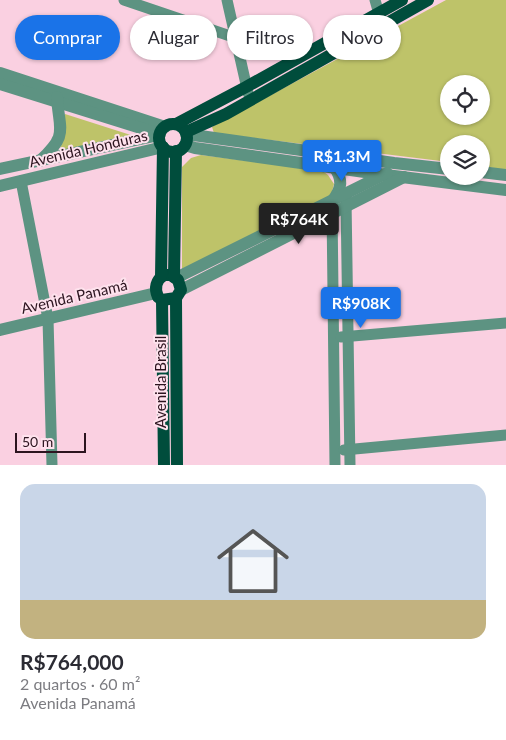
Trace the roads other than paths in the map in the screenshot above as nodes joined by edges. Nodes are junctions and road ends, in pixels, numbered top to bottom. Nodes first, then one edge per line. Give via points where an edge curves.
1 (124, 0) edge
2 (227, 0) edge
3 (375, 0) edge
4 (402, 0) edge
5 (428, 0) edge
6 (231, 15) edge
7 (380, 15) edge
8 (385, 15) edge
9 (391, 15) edge
10 (227, 35) edge
11 (323, 48) edge
12 (323, 55) edge
13 (240, 60) edge
14 (2, 79) edge
15 (246, 87) junction
16 (57, 97) junction
17 (250, 100) junction
18 (220, 102) junction
19 (226, 114) junction
20 (173, 137) junction
21 (40, 160) junction
22 (394, 163) junction
23 (411, 164) junction
24 (18, 165) junction
25 (334, 167) junction
26 (440, 167) edge
27 (0, 169) edge
28 (490, 173) edge
29 (386, 175) junction
30 (506, 175) edge
31 (405, 176) junction
32 (21, 181) junction
33 (0, 186) edge
34 (506, 190) edge
35 (346, 200) junction
36 (332, 207) junction
37 (174, 284) junction
38 (159, 296) junction
39 (48, 319) junction
40 (506, 323) edge
41 (0, 330) edge
42 (333, 337) junction
43 (348, 337) junction
44 (170, 343) junction
45 (170, 434) junction
46 (506, 435) edge
47 (350, 449) junction
48 (334, 450) junction
49 (52, 465) edge
50 (164, 465) edge
51 (177, 465) edge
52 (335, 465) edge
53 (350, 465) edge

1 - 10 street
2 - 6 street
3 - 7 street
4 - 8 main road
5 - 9 main road
11 - 15 main road
12 - 17 main road
13 - 15 street
14 - 16 street
15 - 17 street
15 - 18 main road
16 - 20 street
16 - 21 street via 58,140
17 - 19 main road
18 - 19 main road
18 - 20 main road
19 - 20 main road
20 - 21 street, Avenida Honduras
20 - 22 street
20 - 25 street via 194,148
20 - 32 street, Avenida Honduras
20 - 37 main road, Avenida Brasil via 169,199
21 - 24 street, Avenida Honduras
22 - 23 street
22 - 29 street
23 - 26 street
23 - 31 street
24 - 27 street, Avenida Honduras
24 - 32 street, Avenida Honduras
25 - 29 street
25 - 36 street via 342,181
28 - 30 street
29 - 31 street
29 - 35 street
31 - 34 street
31 - 35 street
32 - 33 street, Avenida Honduras
32 - 39 street
35 - 36 street
35 - 43 street
36 - 37 street
36 - 42 street
37 - 38 main road
37 - 38 main road via 156,286
37 - 44 main road, Avenida Brasil
38 - 39 street, Avenida Panamá
38 - 44 main road, Avenida Brasil
39 - 41 street, Avenida Panamá
39 - 49 street
40 - 43 street
42 - 43 street
42 - 48 street
43 - 47 street
44 - 45 main road, Avenida Brasil
45 - 50 main road, Avenida Brasil
45 - 51 main road, Avenida Brasil
46 - 47 street
47 - 48 street
47 - 53 street
48 - 52 street

